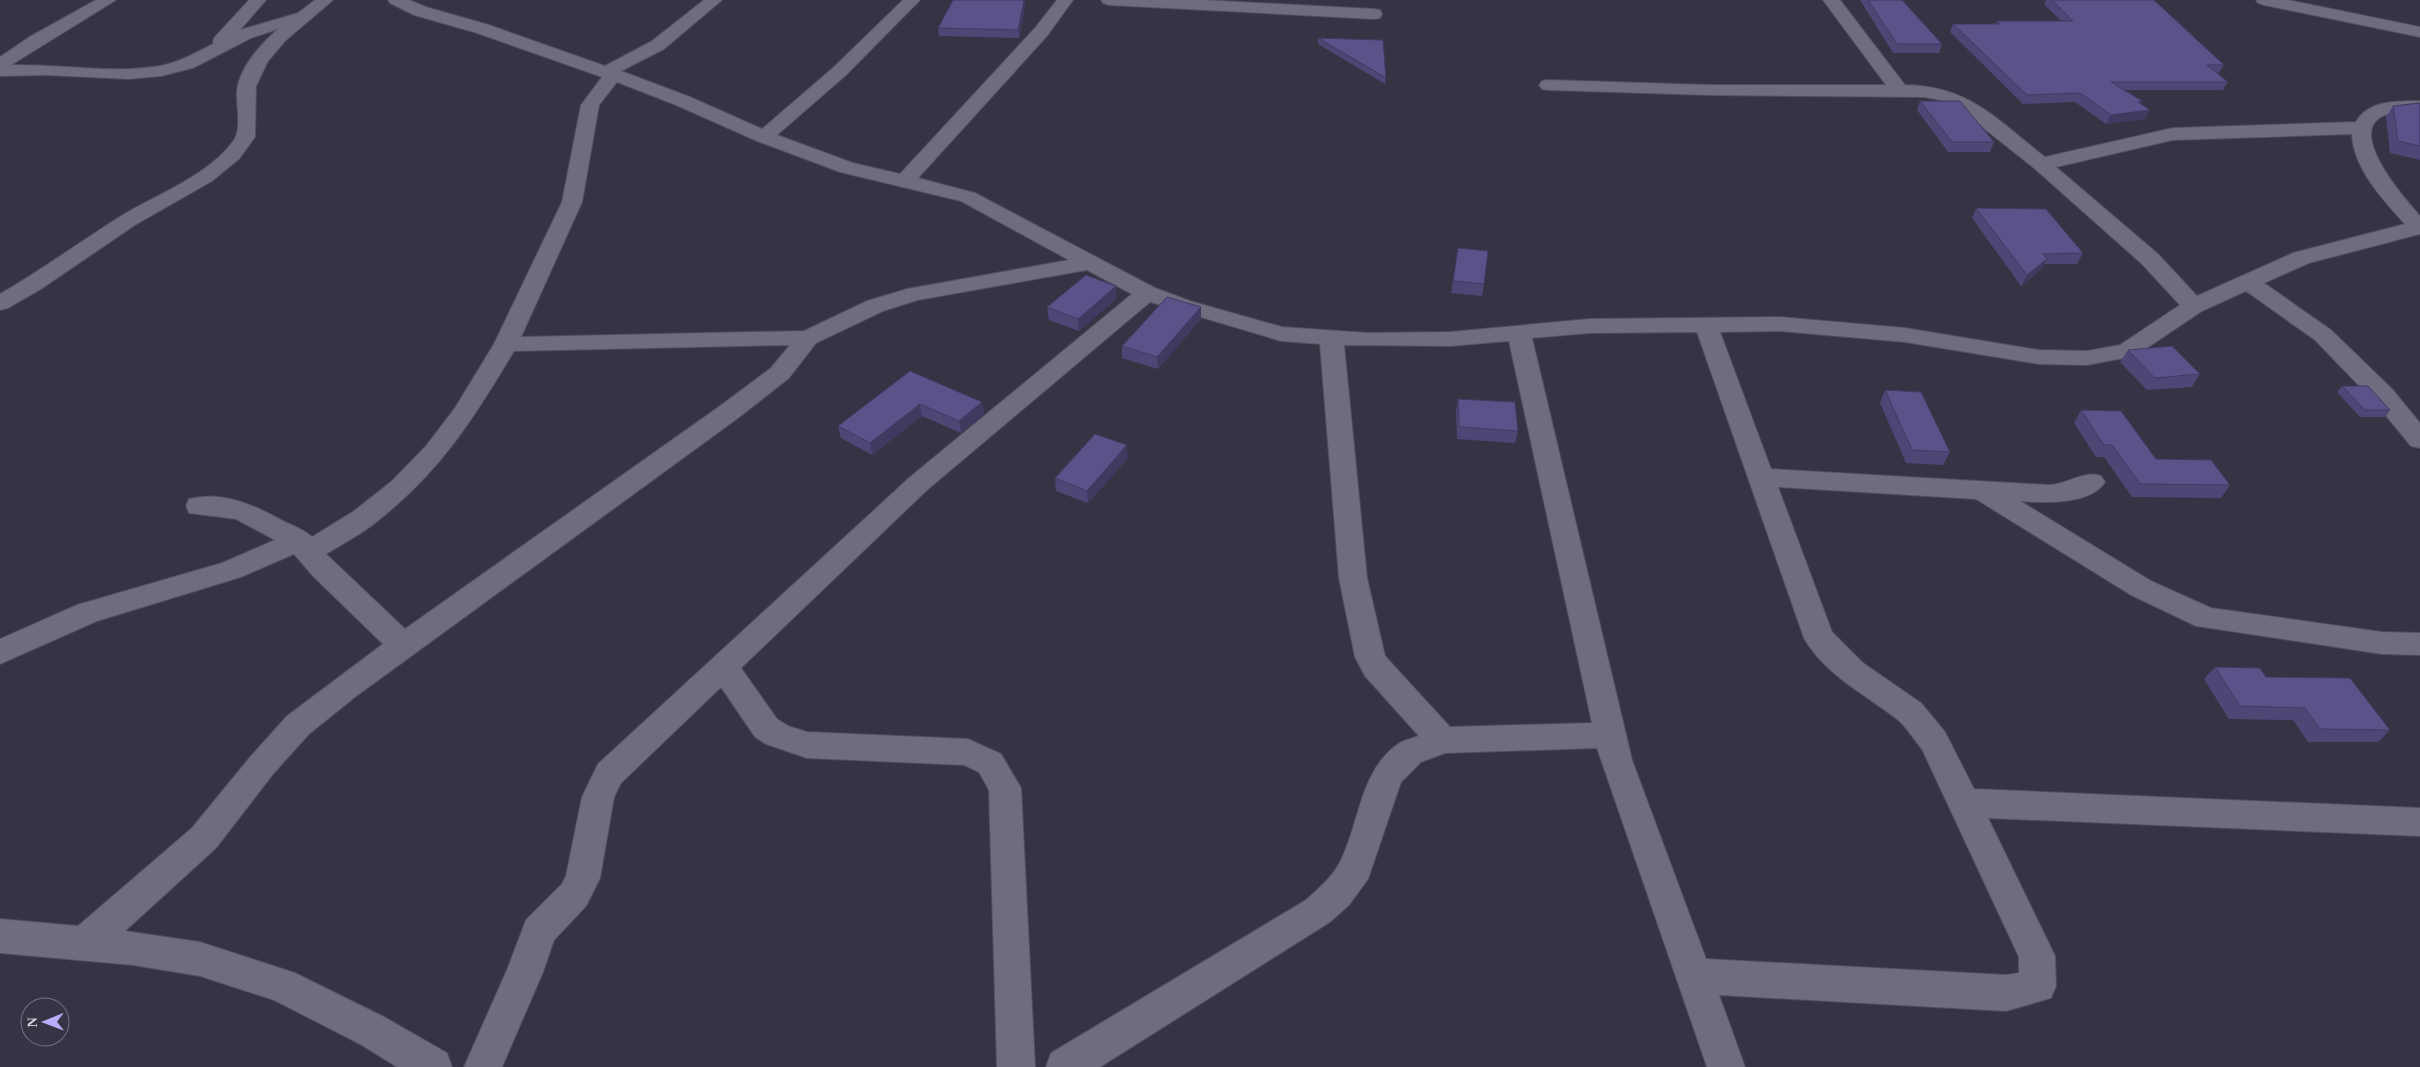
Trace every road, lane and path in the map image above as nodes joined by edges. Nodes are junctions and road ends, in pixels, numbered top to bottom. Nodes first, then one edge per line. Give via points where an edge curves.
1 (108, 0) edge
2 (258, 0) edge
3 (325, 0) edge
4 (396, 0) edge
5 (714, 0) edge
6 (912, 0) edge
7 (1065, 0) edge
8 (1109, 0) edge
9 (1831, 0) edge
10 (2264, 0) edge
11 (1374, 14) dead end
12 (306, 15) junction
13 (2420, 32) edge
14 (214, 48) junction
15 (0, 65) edge
16 (0, 71) edge
17 (610, 74) junction
18 (1548, 85) dead end
19 (1900, 91) junction
20 (2420, 107) edge
21 (2362, 128) junction
22 (764, 138) junction
23 (2041, 164) junction
24 (906, 180) junction
25 (2420, 228) edge
26 (1089, 263) junction
27 (2246, 281) junction
28 (1147, 293) junction
29 (0, 303) edge
30 (2194, 306) junction
31 (1706, 324) junction
32 (1519, 333) junction
33 (1331, 337) junction
34 (808, 338) junction
35 (506, 344) junction
36 (2420, 440) edge
37 (1760, 477) junction
38 (2092, 482) dead end
39 (1984, 491) junction
40 (199, 506) dead end
41 (304, 547) junction
42 (2420, 644) edge
43 (403, 646) junction
44 (0, 652) edge
45 (724, 667) junction
46 (1610, 735) junction
47 (1443, 740) junction
48 (1963, 803) junction
49 (2420, 822) edge
50 (0, 936) edge
51 (85, 943) junction
52 (1692, 976) junction
53 (433, 1067) edge
54 (483, 1067) edge
55 (1016, 1067) edge
56 (1065, 1067) edge
57 (1726, 1067) edge

1 - 15 street via 36,40
2 - 14 street
3 - 12 street
4 - 17 street via 420,11 483,29
5 - 17 street via 658,45
6 - 22 street via 840,71
7 - 24 street via 1041,32
8 - 11 street
9 - 19 street
10 - 13 street
12 - 14 street
12 - 29 street via 280,36 258,62 247,87 245,140 231,156 39,282
14 - 16 street via 187,64 161,71 129,74
17 - 22 street via 682,101
17 - 35 street via 590,105 572,202
18 - 19 street
19 - 23 street via 1924,91 1964,103
20 - 21 street via 2382,111 2368,117
21 - 23 street via 2173,134
21 - 25 street via 2362,142 2373,173
22 - 24 street via 846,168
23 - 30 street via 2150,259
24 - 26 street via 968,197
25 - 27 street via 2301,258
26 - 28 street
26 - 34 street via 915,294 875,306
27 - 30 street
27 - 36 street via 2323,335 2383,395
28 - 33 street via 1281,334
28 - 45 street via 918,484
30 - 31 street via 2127,351 2087,358 2039,357 1905,335 1809,326
31 - 32 street via 1589,326
31 - 37 street
32 - 33 street via 1450,339
32 - 46 street
33 - 47 street via 1353,578 1370,657 1376,668
34 - 35 street
34 - 43 street via 780,373 729,412
35 - 41 street via 465,412 434,452 401,486 364,518
37 - 39 street
37 - 48 street via 1819,638 1852,671 1910,712 1934,741
38 - 39 street via 2061,494
39 - 42 street via 2141,588 2206,618 2382,643
40 - 41 street via 227,507 245,512
41 - 43 street
41 - 44 street via 87,613
43 - 51 street via 298,725 204,838
45 - 54 street via 609,774 603,784 581,882 574,895 539,932
45 - 55 street via 766,728 777,735 807,744 968,752 990,763 1005,788
46 - 47 street
46 - 52 street
47 - 56 street via 1410,753 1388,773 1356,868 1337,894 1318,912
48 - 49 street
48 - 52 street via 2037,956 2038,986 2006,993
50 - 51 street
51 - 53 street via 200,960 282,985 373,1031
52 - 57 street

